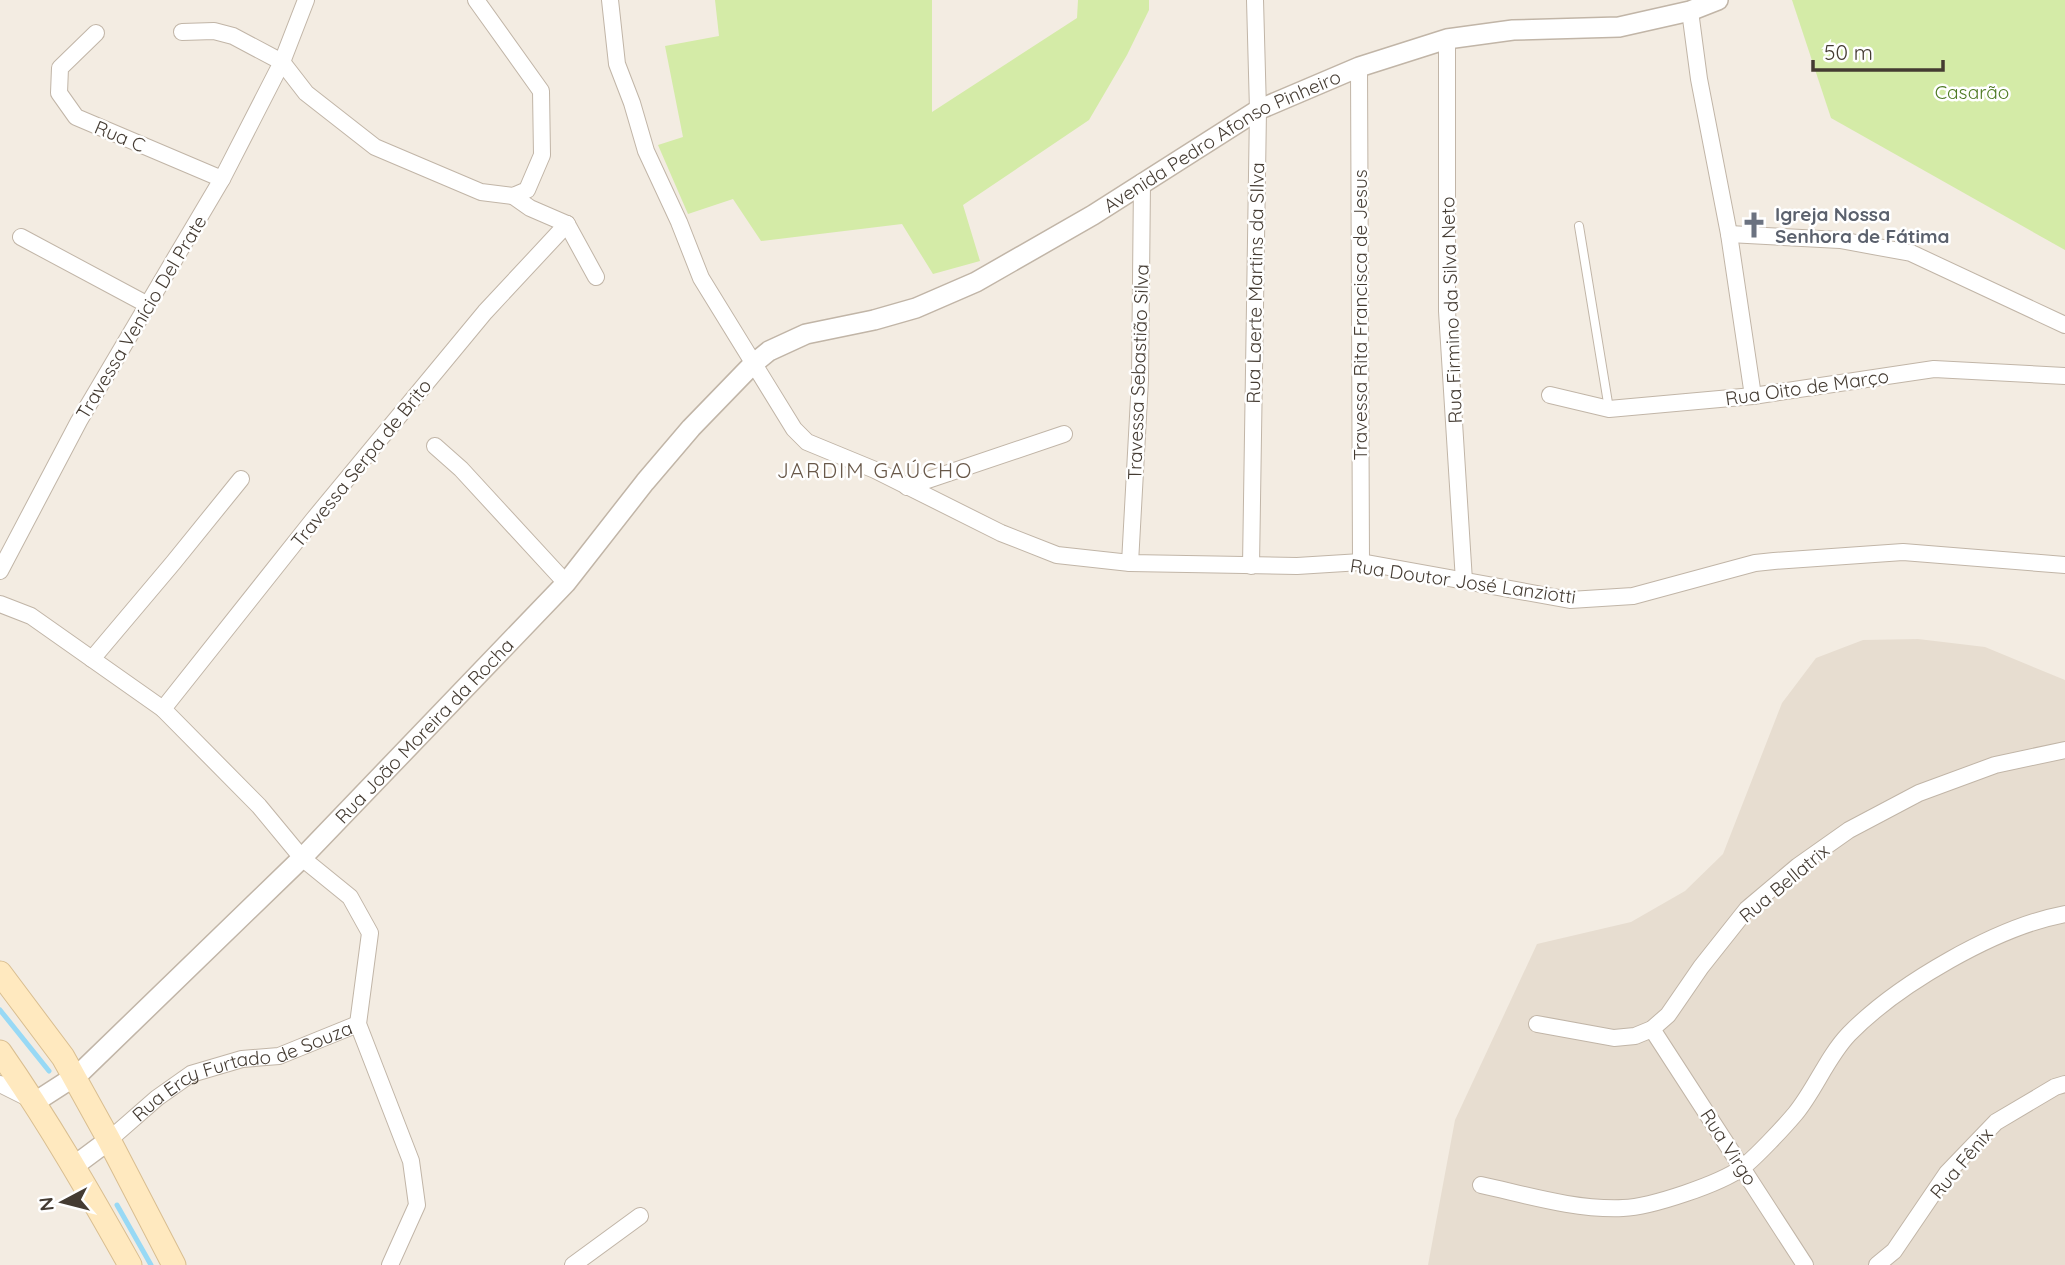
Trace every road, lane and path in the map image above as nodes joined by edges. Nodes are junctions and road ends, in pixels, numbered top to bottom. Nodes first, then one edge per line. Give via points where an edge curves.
1 (306, 0) edge
2 (476, 0) edge
3 (610, 0) edge
4 (1255, 0) edge
5 (1718, 0) edge
6 (1690, 11) junction
7 (182, 32) dead end
8 (96, 33) dead end
9 (1447, 39) junction
10 (282, 62) junction
11 (1359, 67) junction
12 (1258, 110) junction
13 (222, 179) junction
14 (1142, 181) junction
15 (520, 193) junction
16 (567, 224) junction
17 (1579, 226) dead end
18 (1728, 234) junction
19 (21, 237) dead end
20 (596, 276) dead end
21 (148, 305) junction
22 (2065, 325) edge
23 (753, 364) junction
24 (2065, 376) edge
25 (1550, 395) dead end
26 (1753, 396) junction
27 (1609, 409) junction
28 (1064, 434) dead end
29 (435, 446) dead end
30 (241, 479) dead end
31 (907, 487) junction
32 (1361, 562) junction
33 (1130, 563) junction
34 (2065, 565) edge
35 (1251, 566) junction
36 (0, 571) edge
37 (1464, 581) junction
38 (566, 583) junction
39 (0, 604) edge
40 (92, 659) junction
41 (163, 709) junction
42 (2065, 750) edge
43 (302, 858) junction
44 (2065, 914) edge
45 (0, 973) edge
46 (358, 1024) junction
47 (1537, 1024) dead end
48 (1652, 1029) junction
49 (0, 1052) edge
50 (75, 1077) junction
51 (0, 1084) edge
52 (2065, 1084) edge
53 (35, 1102) junction
54 (109, 1139) junction
55 (74, 1166) junction
56 (1742, 1167) junction
57 (1481, 1185) dead end
58 (640, 1216) dead end
59 (130, 1265) edge
60 (174, 1265) edge
61 (390, 1265) edge
62 (573, 1265) edge
63 (1805, 1265) edge
64 (1877, 1265) edge

1 - 10 street
2 - 15 street via 541,90 542,155
3 - 23 street, Rua Doutor José Lanziotti via 617,64 646,151 701,278
4 - 12 street, Rua Laerte Martins da SIlva
5 - 6 street, Avenida Pedro Afonso Pinheiro
6 - 9 street, Avenida Pedro Afonso Pinheiro via 1619,27 1513,30
6 - 18 street
7 - 10 street via 233,36
8 - 13 street, Rua C via 60,68 59,93 76,117
9 - 11 street, Avenida Pedro Afonso Pinheiro
9 - 37 street, Rua Firmino da Silva Neto via 1447,311
10 - 13 street, Travessa Venício Del Prate
10 - 15 street via 306,93 375,147 481,192
11 - 12 street, Avenida Pedro Afonso Pinheiro
11 - 32 street, Travessa Rita Francisca de Jesus
12 - 14 street, Avenida Pedro Afonso Pinheiro
12 - 35 street, Rua Laerte Martins da SIlva
13 - 21 street, Travessa Venício Del Prate
14 - 23 street, Avenida Pedro Afonso Pinheiro via 1093,215 976,282 915,308 806,334
14 - 33 street, Travessa Sebastião Silva via 1140,380
15 - 16 street via 530,208
16 - 20 street
16 - 41 street, Travessa Serpa de Brito via 485,312
17 - 27 lane
18 - 22 street via 1840,240 1911,253
18 - 26 street
19 - 21 street
21 - 36 street, Travessa Venício Del Prate via 79,421
23 - 31 street, Rua Doutor José Lanziotti via 807,442
23 - 38 street, Rua João Moreira da Rocha via 652,473
24 - 26 street, Rua Oito de Março via 1934,369
25 - 27 street, Rua Oito de Março
26 - 27 street, Rua Oito de Março
28 - 31 street
29 - 38 street
30 - 40 street
31 - 33 street, Rua Doutor José Lanziotti via 1057,555
32 - 35 street, Rua Doutor José Lanziotti
32 - 37 street, Rua Doutor José Lanziotti
33 - 35 street, Rua Doutor José Lanziotti
34 - 37 street, Rua Doutor José Lanziotti via 1903,552 1755,563 1633,596 1570,600
38 - 43 street, Rua João Moreira da Rocha
39 - 40 street, Rua Ercy Furtado de Souza via 31,616
40 - 41 street, Rua Ercy Furtado de Souza
41 - 43 street, Rua Ercy Furtado de Souza via 259,806
42 - 48 street, Rua Bellatrix via 1995,765 1919,793 1849,830 1747,909 1668,1015
43 - 46 street, Rua Ercy Furtado de Souza via 350,897 370,933
43 - 50 street, Rua João Moreira da Rocha
44 - 56 street via 2039,919 1904,987 1847,1035 1796,1114
45 - 50 main road
46 - 54 street, Rua Ercy Furtado de Souza via 279,1056 242,1059 191,1074
46 - 61 street via 411,1161 417,1205
47 - 48 street via 1614,1038
48 - 56 street, Rua Virgo
49 - 53 main road
50 - 53 street, Rua João Moreira da Rocha
50 - 54 main road
51 - 53 street
52 - 64 street, Rua Fênix via 1996,1122 1947,1174 1894,1251
53 - 55 main road
54 - 55 street, Rua Ercy Furtado de Souza
54 - 60 main road
55 - 59 main road
56 - 57 street via 1688,1193 1624,1208 1569,1205
56 - 63 street, Rua Virgo
58 - 62 street

